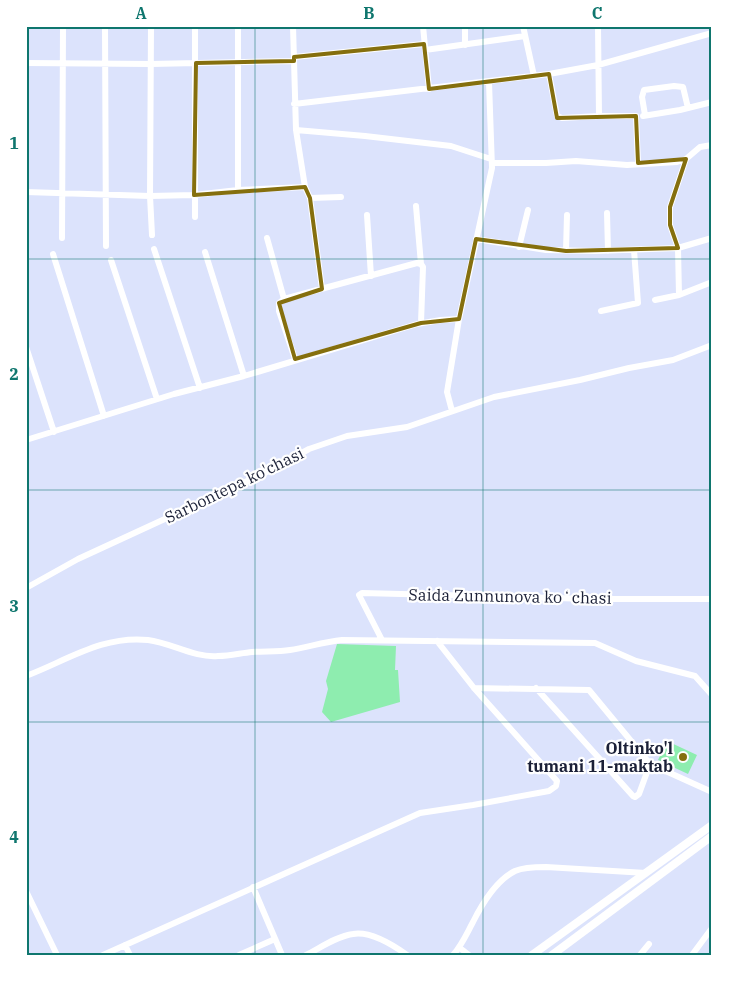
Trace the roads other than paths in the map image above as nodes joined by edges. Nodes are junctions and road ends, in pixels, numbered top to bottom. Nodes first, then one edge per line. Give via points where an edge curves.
1 (63, 26) edge
2 (105, 26) edge
3 (151, 26) edge
4 (195, 26) edge
5 (238, 26) edge
6 (293, 26) edge
7 (423, 26) edge
8 (465, 26) edge
9 (523, 26) edge
10 (598, 26) edge
11 (712, 33) edge
12 (525, 36) junction
13 (465, 45) junction
14 (424, 47) junction
15 (294, 59) junction
16 (26, 63) edge
17 (64, 63) junction
18 (105, 63) junction
19 (196, 63) junction
20 (238, 63) junction
21 (151, 64) junction
22 (598, 65) junction
23 (549, 74) junction
24 (534, 76) junction
25 (489, 82) junction
26 (429, 89) junction
27 (712, 102) edge
28 (294, 104) junction
29 (688, 108) junction
30 (644, 115) junction
31 (599, 116) junction
32 (636, 116) junction
33 (296, 130) junction
34 (712, 144) edge
35 (686, 159) junction
36 (492, 161) junction
37 (638, 163) junction
38 (305, 187) junction
39 (238, 190) junction
40 (26, 192) edge
41 (63, 192) junction
42 (106, 193) junction
43 (194, 195) junction
44 (150, 196) junction
45 (340, 197) dead end
46 (310, 198) junction
47 (416, 206) dead end
48 (528, 210) dead end
49 (607, 213) dead end
50 (567, 215) dead end
51 (367, 216) dead end
52 (195, 217) dead end
53 (152, 235) dead end
54 (62, 238) dead end
55 (268, 238) dead end
56 (712, 238) edge
57 (476, 239) junction
58 (106, 246) dead end
59 (519, 246) junction
60 (678, 248) junction
61 (154, 249) dead end
62 (566, 250) junction
63 (608, 250) junction
64 (634, 250) junction
65 (205, 252) dead end
66 (53, 254) dead end
67 (111, 260) dead end
68 (421, 264) junction
69 (371, 276) junction
70 (712, 282) edge
71 (322, 289) junction
72 (679, 295) junction
73 (284, 299) junction
74 (655, 300) dead end
75 (601, 311) dead end
76 (459, 319) junction
77 (421, 323) junction
78 (712, 345) edge
79 (26, 347) edge
80 (295, 359) junction
81 (244, 376) junction
82 (200, 388) junction
83 (157, 399) junction
84 (452, 411) junction
85 (104, 416) junction
86 (54, 432) junction
87 (26, 440) edge
88 (26, 588) edge
89 (712, 599) edge
90 (382, 640) junction
91 (437, 641) junction
92 (26, 676) edge
93 (474, 688) junction
94 (536, 688) junction
95 (712, 695) edge
96 (650, 764) junction
97 (712, 792) edge
98 (712, 825) edge
99 (700, 834) junction
100 (708, 839) edge
101 (646, 872) junction
102 (253, 887) junction
103 (26, 892) edge
104 (712, 928) edge
105 (275, 938) junction
106 (649, 944) dead end
107 (125, 945) junction
108 (460, 948) junction
109 (57, 955) edge
110 (103, 955) edge
111 (130, 955) edge
112 (239, 955) edge
113 (282, 955) edge
114 (306, 955) edge
115 (407, 955) edge
116 (453, 955) edge
117 (469, 955) edge
118 (532, 955) edge
119 (552, 955) edge
120 (640, 955) edge
121 (692, 955) edge

1 - 17 street
2 - 18 street
3 - 21 street
4 - 19 street
5 - 20 street
6 - 15 street
7 - 14 street
8 - 13 street
9 - 12 street
10 - 22 street
11 - 22 street
12 - 13 street
12 - 24 street
13 - 14 street
14 - 15 street
14 - 26 street
15 - 20 street
15 - 28 street
16 - 17 street
17 - 18 street
17 - 41 street
18 - 21 street
18 - 42 street
19 - 20 street
19 - 21 street
19 - 43 street
20 - 39 street
21 - 44 street
22 - 23 street
22 - 31 street
23 - 24 street
23 - 31 street via 557,116
24 - 25 street
25 - 26 street
25 - 36 street
26 - 28 street
27 - 29 street
28 - 33 street
29 - 30 street
29 - 30 street via 683,87 644,90
30 - 32 street
31 - 32 street
32 - 37 street
33 - 36 street via 451,146
33 - 38 street
34 - 35 street via 700,147
35 - 37 street
35 - 60 street via 670,207 670,224
36 - 37 street
36 - 57 street
38 - 39 street
38 - 46 street
39 - 43 street
40 - 41 street
41 - 42 street
41 - 54 street
42 - 44 street
42 - 58 street
43 - 44 street
43 - 52 street
44 - 53 street
45 - 46 street
46 - 71 street
47 - 68 street
48 - 59 street
49 - 63 street
50 - 62 street
51 - 69 street
55 - 73 street
56 - 60 street
57 - 59 street
57 - 76 street
59 - 62 street
60 - 64 street
60 - 72 street
61 - 82 street
62 - 63 street
63 - 64 street
64 - 75 street via 638,303
65 - 81 street
66 - 85 street
67 - 83 street
68 - 69 street
68 - 77 street
69 - 71 street
70 - 72 street
71 - 73 street
72 - 74 street
73 - 80 street via 279,303 279,311
76 - 77 street
76 - 84 street via 447,392
77 - 80 street
78 - 84 street, Sarbontepa ko'chasi via 673,360 494,397
79 - 86 street
80 - 81 street
81 - 82 street
82 - 83 street
83 - 85 street
84 - 88 street, Sarbontepa ko'chasi via 407,427 347,436 309,449 271,470 78,559
85 - 86 street
86 - 87 street
89 - 90 street, Saida Zunnunova koʻchasi via 362,593 359,595
90 - 91 street
90 - 92 street via 324,642 290,650 217,656 151,640 133,639 80,651
91 - 93 street
91 - 95 street via 595,642 636,661 695,676
93 - 94 street
93 - 102 street via 557,781 556,786 549,791 420,813
94 - 96 street via 589,690
94 - 96 street via 635,797
96 - 97 street
98 - 99 main road
99 - 100 main road
99 - 101 main road
100 - 119 main road
101 - 108 street via 546,867 516,870 490,894
101 - 118 main road
102 - 105 street
102 - 107 street
103 - 109 street
104 - 121 street
105 - 112 street
105 - 113 street
106 - 120 street
107 - 110 street
107 - 111 street
108 - 116 street
108 - 117 street
114 - 115 street via 350,934 359,933

